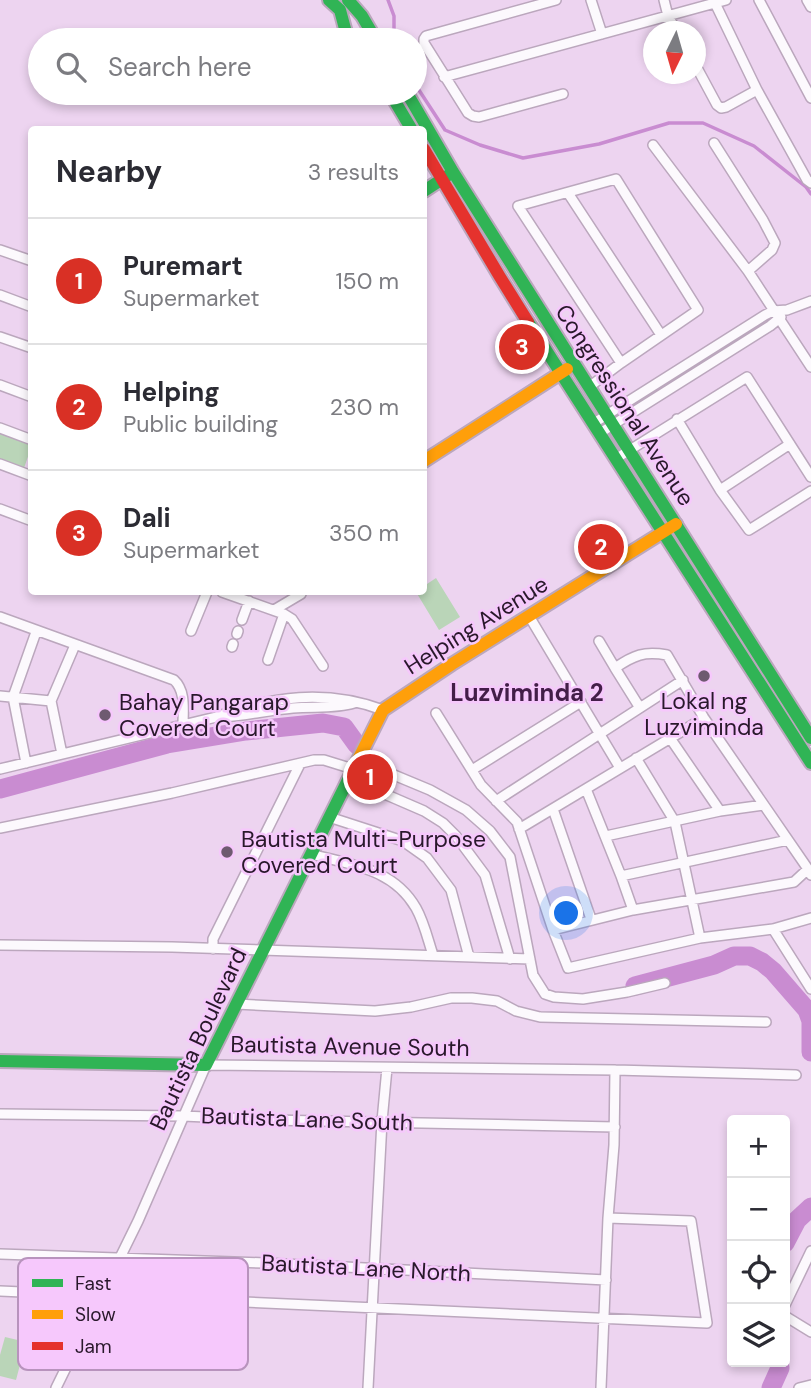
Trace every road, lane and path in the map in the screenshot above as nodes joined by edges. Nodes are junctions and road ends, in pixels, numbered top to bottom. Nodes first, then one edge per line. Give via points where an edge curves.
1 (329, 0) edge
2 (348, 0) edge
3 (556, 0) edge
4 (591, 0) edge
5 (664, 0) edge
6 (726, 0) edge
7 (759, 0) edge
8 (807, 0) edge
9 (715, 3) junction
10 (811, 7) edge
11 (668, 16) junction
12 (671, 21) edge
13 (345, 28) edge
14 (369, 28) edge
15 (602, 34) junction
16 (427, 36) edge
17 (427, 50) edge
18 (444, 76) junction
19 (705, 84) edge
20 (757, 90) junction
21 (563, 94) dead end
22 (811, 98) edge
23 (397, 105) edge
24 (414, 105) edge
25 (410, 126) edge
26 (426, 126) edge
27 (427, 127) edge
28 (714, 143) dead end
29 (653, 145) dead end
30 (427, 154) edge
31 (453, 172) junction
32 (441, 180) junction
33 (811, 183) edge
34 (427, 189) edge
35 (568, 193) junction
36 (0, 250) edge
37 (28, 260) edge
38 (748, 271) junction
39 (0, 295) edge
40 (811, 301) edge
41 (28, 306) edge
42 (773, 310) junction
43 (787, 310) junction
44 (779, 319) junction
45 (661, 335) junction
46 (0, 337) edge
47 (28, 347) edge
48 (621, 363) junction
49 (573, 365) junction
50 (811, 368) edge
51 (561, 373) junction
52 (0, 385) edge
53 (589, 387) junction
54 (28, 396) edge
55 (677, 419) junction
56 (610, 421) junction
57 (0, 428) edge
58 (597, 428) junction
59 (28, 438) edge
60 (790, 444) junction
61 (622, 454) junction
62 (427, 459) edge
63 (0, 464) edge
64 (28, 474) edge
65 (811, 477) edge
66 (720, 490) junction
67 (811, 491) edge
68 (0, 509) edge
69 (28, 520) edge
70 (676, 524) junction
71 (663, 532) junction
72 (206, 595) edge
73 (231, 595) edge
74 (299, 595) edge
75 (249, 601) junction
76 (274, 610) junction
77 (284, 614) junction
78 (529, 617) junction
79 (1, 620) edge
80 (242, 620) dead end
81 (191, 631) dead end
82 (36, 632) junction
83 (599, 641) dead end
84 (75, 645) junction
85 (268, 660) dead end
86 (323, 666) dead end
87 (615, 668) junction
88 (684, 680) junction
89 (0, 696) edge
90 (12, 697) junction
91 (51, 701) junction
92 (581, 702) junction
93 (640, 708) junction
94 (383, 710) junction
95 (436, 713) dead end
96 (704, 718) junction
97 (183, 725) junction
98 (600, 734) junction
99 (670, 738) junction
100 (811, 738) edge
101 (62, 754) junction
102 (636, 758) junction
103 (26, 763) junction
104 (811, 763) edge
105 (300, 764) junction
106 (355, 764) junction
107 (620, 768) junction
108 (0, 769) edge
109 (472, 770) junction
110 (347, 782) junction
111 (586, 789) junction
112 (496, 800) junction
113 (765, 805) junction
114 (553, 809) junction
115 (720, 811) junction
116 (329, 817) junction
117 (675, 822) junction
118 (0, 828) edge
119 (519, 830) junction
120 (606, 836) junction
121 (788, 840) junction
122 (311, 854) junction
123 (684, 863) junction
124 (810, 872) edge
125 (621, 876) junction
126 (691, 899) junction
127 (633, 910) junction
128 (811, 918) edge
129 (592, 919) junction
130 (773, 929) junction
131 (553, 930) junction
132 (700, 938) junction
133 (0, 945) edge
134 (213, 949) junction
135 (263, 950) junction
136 (433, 955) junction
137 (469, 957) junction
138 (510, 958) junction
139 (530, 959) junction
140 (665, 983) dead end
141 (811, 989) edge
142 (236, 1004) junction
143 (766, 1022) dead end
144 (0, 1061) edge
145 (206, 1065) junction
146 (387, 1068) junction
147 (615, 1070) junction
148 (796, 1075) dead end
149 (0, 1114) edge
150 (183, 1116) junction
151 (382, 1121) junction
152 (615, 1127) junction
153 (608, 1218) junction
154 (811, 1251) edge
155 (0, 1254) edge
156 (120, 1258) joint
157 (248, 1264) edge
158 (374, 1269) junction
159 (606, 1280) junction
160 (0, 1292) edge
161 (18, 1293) edge
162 (248, 1302) edge
163 (785, 1304) edge
164 (373, 1308) junction
165 (604, 1319) junction
166 (790, 1319) edge
167 (811, 1332) edge
168 (65, 1370) edge
169 (811, 1385) edge
170 (56, 1388) edge
171 (368, 1388) edge
172 (601, 1388) edge
173 (799, 1388) edge

1 - 13 main road via 340,10
2 - 14 main road
3 - 16 street
4 - 15 street
5 - 11 street
6 - 9 street
7 - 22 street
8 - 10 street
9 - 11 street
9 - 20 street
11 - 12 street
11 - 15 street
15 - 18 street
17 - 18 street
18 - 21 street via 468,113 479,117
19 - 20 street via 721,108
20 - 33 street
23 - 25 main road
24 - 26 main road, Congressional Avenue
27 - 31 main road, Congressional Avenue
28 - 38 street via 775,243
29 - 38 street
30 - 32 main road, Congressional Avenue
31 - 32 main road
31 - 49 main road, Congressional Avenue
32 - 34 main road
32 - 51 main road, Congressional Avenue
35 - 45 street
35 - 45 street via 616,179 698,310
35 - 48 street via 518,206
36 - 37 street
38 - 42 street
39 - 41 street
40 - 43 street
42 - 43 street
42 - 44 street
42 - 56 street
43 - 44 street
44 - 50 street
44 - 56 street
45 - 48 street
46 - 47 street
48 - 53 street
49 - 51 main road
49 - 53 main road, Congressional Avenue
51 - 58 main road, Congressional Avenue
51 - 62 main road
52 - 54 street
53 - 56 main road, Congressional Avenue
55 - 60 street via 747,377
55 - 61 street
55 - 66 street
56 - 58 street
56 - 61 main road, Congressional Avenue
57 - 59 street
58 - 61 main road, Congressional Avenue
60 - 65 street
60 - 66 street
61 - 70 main road, Congressional Avenue
61 - 71 main road, Congressional Avenue
63 - 64 street
66 - 67 street via 749,530
68 - 69 street
70 - 71 main road
70 - 100 main road, Congressional Avenue
71 - 78 main road, Helping Avenue
71 - 104 main road, Congressional Avenue
72 - 81 street
73 - 75 street
74 - 76 street
75 - 76 street
75 - 80 street
76 - 77 street
77 - 85 street
77 - 86 street
78 - 92 street
78 - 94 main road, Helping Avenue
79 - 82 street
82 - 84 street
82 - 90 street
83 - 87 street
84 - 91 street
84 - 97 street via 174,680 182,692
87 - 88 street via 633,656 652,652 667,656
87 - 93 street
88 - 93 street
88 - 96 street
89 - 90 street
90 - 91 street
90 - 103 street
91 - 101 street
92 - 98 street
92 - 109 street
93 - 98 street
94 - 97 street via 354,703 278,709
94 - 106 main road, Bautista Boulevard
95 - 109 street
96 - 99 street
96 - 113 street
97 - 101 street
98 - 107 street
98 - 112 street
99 - 102 street
99 - 115 street
101 - 103 street
102 - 107 street
102 - 117 street
103 - 108 street
105 - 106 street via 324,760
105 - 118 street
105 - 134 street via 213,939
106 - 110 main road, Bautista Boulevard
106 - 139 street via 430,790 466,810 490,831 510,857
107 - 111 street
109 - 112 street
110 - 116 main road, Bautista Boulevard
110 - 138 street via 424,811 456,836 485,876
111 - 114 street
111 - 120 street
112 - 119 street
113 - 115 street
113 - 121 street
114 - 119 street
114 - 129 street
115 - 117 street
116 - 122 main road, Bautista Boulevard
116 - 137 street via 403,841 427,858 451,890
117 - 120 street
117 - 123 street
119 - 131 street
120 - 125 street
121 - 123 street
121 - 124 street
122 - 135 main road, Bautista Boulevard
122 - 136 street via 379,872 401,888 416,909
123 - 125 street
123 - 126 street
124 - 126 street via 794,882
125 - 127 street
126 - 127 street
126 - 132 street
127 - 129 street
128 - 130 street
129 - 131 street
130 - 132 street
130 - 141 street
131 - 132 street via 568,968
133 - 134 street
134 - 135 street
135 - 136 street
135 - 142 main road, Bautista Boulevard
136 - 137 street
137 - 138 street
138 - 139 street
139 - 140 street via 539,986 554,998 583,999
142 - 143 street via 375,1011 472,998 497,1001 516,1012 540,1017
142 - 145 main road, Bautista Boulevard
144 - 145 main road, Bautista Avenue South
145 - 146 street, Bautista Avenue South
145 - 150 street, Bautista Boulevard
146 - 147 street, Bautista Avenue South
146 - 151 street
147 - 148 street, Bautista Avenue South
147 - 152 street
149 - 150 street, Bautista Lane South
150 - 151 street, Bautista Lane South
150 - 156 street, Bautista Boulevard
151 - 152 street, Bautista Lane South
151 - 158 street
152 - 153 street
153 - 159 street
153 - 165 street via 691,1221 707,1323
154 - 163 street
155 - 156 street, Bautista Lane North
157 - 158 street, Bautista Lane North
158 - 159 street, Bautista Lane North
158 - 164 street
159 - 165 street
160 - 161 street
162 - 164 street
164 - 165 street
164 - 171 street
165 - 172 street
166 - 167 street
168 - 170 street, Bautista Boulevard
169 - 173 street

